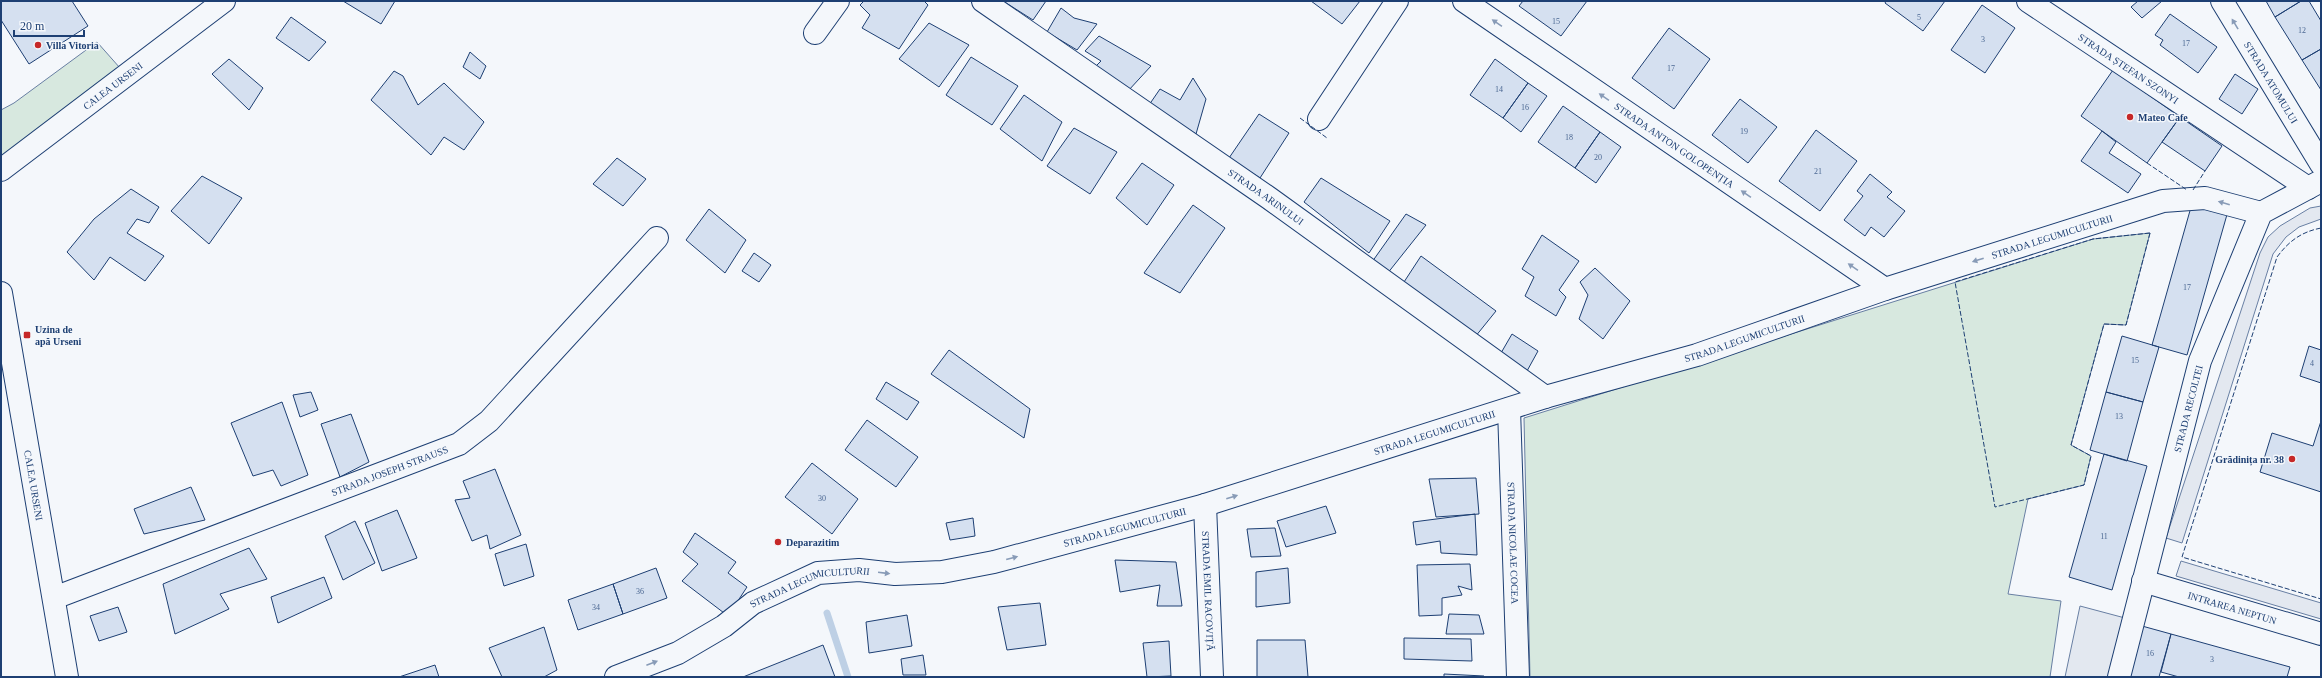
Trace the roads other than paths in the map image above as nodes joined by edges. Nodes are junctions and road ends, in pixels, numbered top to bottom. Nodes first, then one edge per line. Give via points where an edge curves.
1 (224, 1) edge
2 (838, 1) edge
3 (983, 1) edge
4 (1397, 1) edge
5 (1464, 1) edge
6 (2028, 1) edge
7 (2222, 1) edge
8 (815, 32) dead end
9 (1319, 119) dead end
10 (2321, 164) edge
11 (1, 170) edge
12 (2315, 185) edge
13 (2261, 213) junction
14 (657, 238) dead end
15 (1885, 289) junction
16 (1, 293) edge
17 (1544, 397) junction
18 (1509, 409) junction
19 (1205, 505) junction
20 (2142, 580) junction
21 (54, 598) junction
22 (2321, 634) edge
23 (67, 677) edge
24 (616, 677) edge
25 (1212, 677) edge
26 (1518, 677) edge
27 (2119, 677) edge

1 - 11 street, CALEA URSENI
2 - 8 street
3 - 17 street, STRADA ARINULUI via 1269,198
4 - 9 street
15 -> 5 street, STRADA ANTON GOLOPENȚIA
6 - 12 street, STRADA ȘTEFAN SZONYI
10 -> 7 street, STRADA ATOMULUI
12 - 13 street
13 -> 15 street, STRADA LEGUMICULTURII via 2205,198 2163,201
13 - 20 street, STRADA RECOLTEI via 2200,361
14 - 21 street, STRADA JOSEPH STRAUSS via 489,421 459,444
15 - 17 street, STRADA LEGUMICULTURII via 1697,355
16 - 21 street, CALEA URSENI
17 - 18 street, STRADA LEGUMICULTURII
19 -> 18 street, STRADA LEGUMICULTURII
18 - 26 street, STRADA NICOLAE COCEA
24 -> 19 street, STRADA LEGUMICULTURII via 678,653 724,626 753,604 818,573 859,570 895,574 950,570 994,562
19 - 25 street, STRADA EMIL RACOVIȚĂ
20 - 22 street, INTRAREA NEPTUN
20 - 27 street, STRADA RECOLTEI
21 - 23 street, CALEA URSENI

